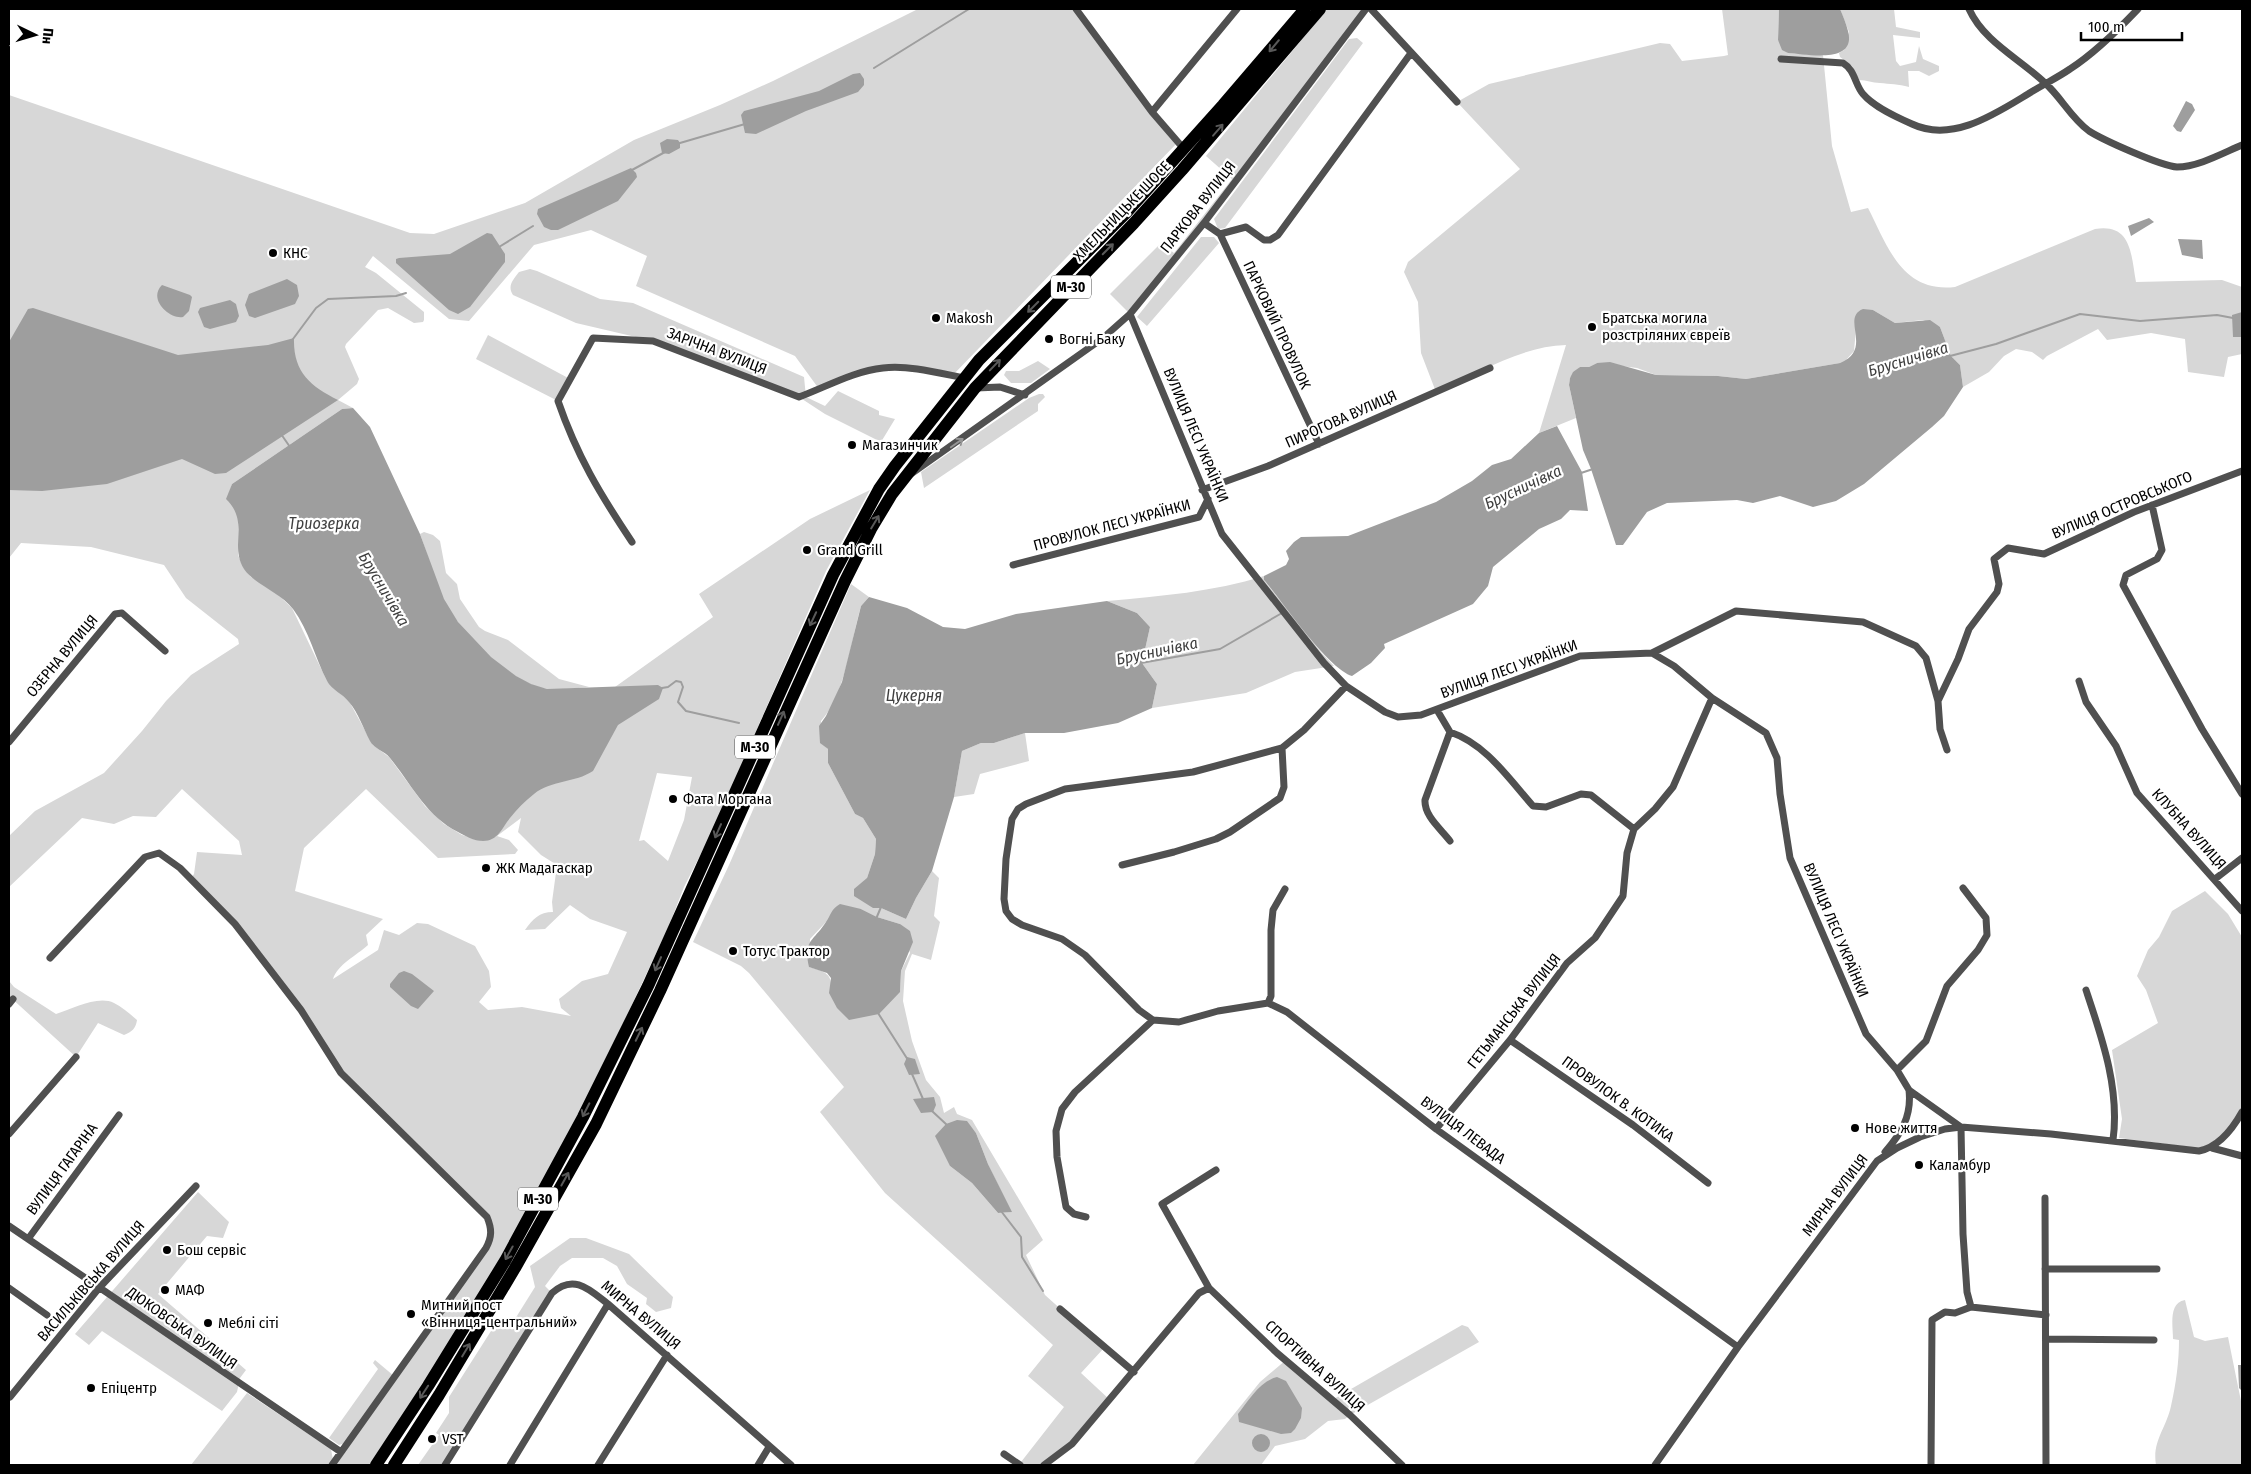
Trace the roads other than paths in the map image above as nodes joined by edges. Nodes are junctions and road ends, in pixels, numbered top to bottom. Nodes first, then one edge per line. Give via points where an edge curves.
1 (1076, 9) edge
2 (1237, 9) edge
3 (1305, 9) edge
4 (1320, 9) edge
5 (1366, 9) edge
6 (1371, 9) edge
7 (1969, 9) edge
8 (2138, 9) edge
9 (1411, 53) junction
10 (1781, 59) dead end
11 (2046, 83) junction
12 (1457, 102) dead end
13 (1152, 112) junction
14 (2242, 145) edge
15 (1184, 149) junction
16 (1204, 223) junction
17 (1220, 234) junction
18 (1130, 314) junction
19 (1490, 368) dead end
20 (964, 378) junction
21 (974, 388) junction
22 (1025, 395) junction
23 (1319, 444) junction
24 (2242, 471) edge
25 (902, 479) junction
26 (1202, 490) junction
27 (1208, 499) junction
28 (2152, 505) junction
29 (632, 542) dead end
30 (1013, 565) dead end
31 (165, 651) dead end
32 (1652, 653) junction
33 (2080, 682) dead end
34 (1346, 686) junction
35 (1712, 698) junction
36 (1938, 701) junction
37 (1437, 710) junction
38 (1450, 732) junction
39 (9, 742) edge
40 (1282, 748) junction
41 (1947, 750) dead end
42 (2242, 794) edge
43 (1634, 829) junction
44 (1450, 841) dead end
45 (2242, 858) edge
46 (1122, 865) dead end
47 (2215, 879) junction
48 (1963, 888) dead end
49 (1285, 889) dead end
50 (2242, 912) edge
51 (50, 958) dead end
52 (2086, 990) dead end
53 (1268, 1003) junction
54 (1153, 1020) junction
55 (1510, 1040) junction
56 (76, 1057) dead end
57 (1897, 1070) junction
58 (1910, 1090) junction
59 (2242, 1112) edge
60 (119, 1115) dead end
61 (1961, 1127) junction
62 (1436, 1129) junction
63 (9, 1134) edge
64 (2113, 1140) junction
65 (2212, 1148) junction
66 (2242, 1156) edge
67 (1877, 1161) junction
68 (1216, 1170) dead end
69 (1708, 1183) dead end
70 (196, 1186) dead end
71 (2045, 1198) dead end
72 (1086, 1217) dead end
73 (9, 1226) edge
74 (28, 1239) junction
75 (2045, 1269) junction
76 (2157, 1269) dead end
77 (9, 1288) edge
78 (99, 1288) junction
79 (1209, 1288) junction
80 (608, 1304) junction
81 (1971, 1307) junction
82 (1060, 1309) dead end
83 (47, 1315) dead end
84 (2046, 1315) junction
85 (2046, 1338) junction
86 (2154, 1340) dead end
87 (1738, 1348) junction
88 (667, 1355) junction
89 (1134, 1372) junction
90 (10, 1397) dead end
91 (769, 1447) junction
92 (341, 1452) junction
93 (1004, 1454) dead end
94 (332, 1465) edge
95 (376, 1465) edge
96 (394, 1465) edge
97 (445, 1465) edge
98 (510, 1465) edge
99 (598, 1465) edge
100 (758, 1465) edge
101 (791, 1465) edge
102 (1020, 1465) edge
103 (1044, 1465) edge
104 (1402, 1465) edge
105 (1655, 1465) edge
106 (1931, 1465) edge
107 (2046, 1465) edge

1 - 13 street
2 - 13 street
3 -> 15 highway, ХМЕЛЬНИЦЬКЕ ШОСЕ / М-30
21 -> 4 highway, ХМЕЛЬНИЦЬКЕ ШОСЕ / М-30 via 1134,223
5 - 16 street, ПАРКОВА ВУЛИЦЯ
6 - 9 street
7 - 11 street via 1989,37
8 - 11 street via 2071,69
9 - 12 street
9 - 17 street via 1278,235 1264,240 1246,227
10 - 11 street via 1843,63 1851,70 1867,98 1913,125 1932,128 1958,128 1978,122
11 - 14 street via 2089,130 2153,160 2184,166
13 - 15 street
15 -> 20 highway, ХМЕЛЬНИЦЬКЕ ШОСЕ / М-30 via 1126,213
16 - 17 street
16 - 18 street, ПАРКОВА ВУЛИЦЯ
17 - 23 street, ПАРКОВИЙ ПРОВУЛОК
18 - 22 street, ПАРКОВА ВУЛИЦЯ via 1103,338
18 - 26 street, ВУЛИЦЯ ЛЕСІ УКРАЇНКИ
19 - 23 street, ПИРОГОВА ВУЛИЦЯ
20 - 21 highway
20 - 29 street, ЗАРІЧНА ВУЛИЦЯ via 884,368 856,374 799,397 653,341 593,338 558,401 571,439 595,486
20 -> 95 highway, ХМЕЛЬНИЦЬКЕ ШОСЕ / М-30 via 879,490 833,575 648,986 583,1117 505,1260
21 - 22 street via 1000,387
21 - 25 highway, ХМЕЛЬНИЦЬКЕ ШОСЕ / М-30
25 -> 22 street, ПАРКОВА ВУЛИЦЯ
23 - 26 street, ПИРОГОВА ВУЛИЦЯ
24 - 28 street, ВУЛИЦЯ ОСТРОВСЬКОГО
96 -> 25 highway, ХМЕЛЬНИЦЬКЕ ШОСЕ / М-30 via 505,1285 596,1124 660,991 845,581 871,529
26 - 27 street, ВУЛИЦЯ ЛЕСІ УКРАЇНКИ
27 - 30 street, ПРОВУЛОК ЛЕСІ УКРАЇНКИ via 1199,517
27 - 34 street, ВУЛИЦЯ ЛЕСІ УКРАЇНКИ via 1222,534 1250,572
28 - 36 street, ВУЛИЦЯ ОСТРОВСЬКОГО via 2044,554 2008,548 2001,551 1994,559 1999,584 1997,592 1969,629
28 - 42 street via 2162,550 2157,559 2126,575 2123,585 2202,729
31 - 39 street, ОЗЕРНА ВУЛИЦЯ via 122,613 115,614
32 - 35 street, ВУЛИЦЯ ЛЕСІ УКРАЇНКИ via 1674,666
32 - 36 street via 1736,611 1863,622 1916,646 1926,658
32 - 37 street, ВУЛИЦЯ ЛЕСІ УКРАЇНКИ via 1580,656
33 - 47 street, КЛУБНА ВУЛИЦЯ via 2086,702 2116,746 2137,793
34 - 37 street, ВУЛИЦЯ ЛЕСІ УКРАЇНКИ via 1398,717
34 - 40 street
35 - 43 street via 1673,787
35 - 57 street, ВУЛИЦЯ ЛЕСІ УКРАЇНКИ via 1766,733 1777,758 1790,858 1866,1034
36 - 41 street via 1940,728
37 - 38 street
38 - 43 street via 1479,746 1533,806 1546,807 1581,794 1590,795
38 - 44 street via 1425,800 1428,813
40 - 46 street via 1284,787 1280,798 1216,839
40 - 54 street via 1193,772 1065,789 1026,804 1012,819 1006,859 1006,911 1017,922 1062,939 1085,955
43 - 55 street, ГЕТЬМАНСЬКА ВУЛИЦЯ via 1623,896 1595,938 1567,963
45 - 47 street
47 - 50 street, КЛУБНА ВУЛИЦЯ
48 - 57 street via 1986,918 1987,935 1947,986 1926,1041
49 - 53 street via 1273,910 1271,996
51 - 92 street via 145,857 159,853 180,868 235,924 301,1010 341,1073 487,1217 491,1235 486,1248
52 - 64 street via 2107,1052 2116,1119
53 - 54 street via 1218,1011 1179,1022
53 - 62 street, ВУЛИЦЯ ЛЕВАДА via 1287,1012
54 - 72 street via 1062,1108 1056,1131 1057,1157 1066,1207 1074,1214
55 - 62 street, ГЕТЬМАНСЬКА ВУЛИЦЯ
55 - 69 street, ПРОВУЛОК В. КОТИКА via 1633,1125
56 - 63 street
57 - 58 street, ВУЛИЦЯ ЛЕСІ УКРАЇНКИ
58 - 61 street, ВУЛИЦЯ ЛЕСІ УКРАЇНКИ
58 - 67 street via 1905,1124
59 - 65 street
60 - 74 street, ВУЛИЦЯ ГАГАРІНА
61 - 64 street, МИРНА ВУЛИЦЯ
61 - 67 street, МИРНА ВУЛИЦЯ via 1920,1137
61 - 81 street via 1963,1234
62 - 87 street, ВУЛИЦЯ ЛЕВАДА
64 - 65 street, МИРНА ВУЛИЦЯ via 2199,1151
65 - 66 street, МИРНА ВУЛИЦЯ
67 - 87 street, МИРНА ВУЛИЦЯ
68 - 79 street, СПОРТИВНА ВУЛИЦЯ via 1162,1204
70 - 78 street, ВАСИЛЬКІВСЬКА ВУЛИЦЯ
71 - 75 street
73 - 74 street, ДЮКОВСЬКА ВУЛИЦЯ
74 - 78 street, ДЮКОВСЬКА ВУЛИЦЯ
75 - 76 street
75 - 84 street
77 - 83 street
78 - 90 street, ВАСИЛЬКІВСЬКА ВУЛИЦЯ
78 - 92 street, ДЮКОВСЬКА ВУЛИЦЯ
79 - 89 street via 1199,1294
79 - 104 street, СПОРТИВНА ВУЛИЦЯ
80 - 88 street, МИРНА ВУЛИЦЯ
80 - 97 street, МИРНА ВУЛИЦЯ via 578,1284 564,1285 552,1293
80 - 98 street
81 - 84 street
81 - 106 street via 1955,1313 1945,1312 1932,1320
82 - 89 street
84 - 85 street
85 - 86 street
85 - 107 street
87 - 105 street, МИРНА ВУЛИЦЯ
88 - 91 street, МИРНА ВУЛИЦЯ
88 - 99 street
89 - 103 street via 1072,1444
91 - 100 street
91 - 101 street, МИРНА ВУЛИЦЯ
92 - 94 street
93 - 102 street

